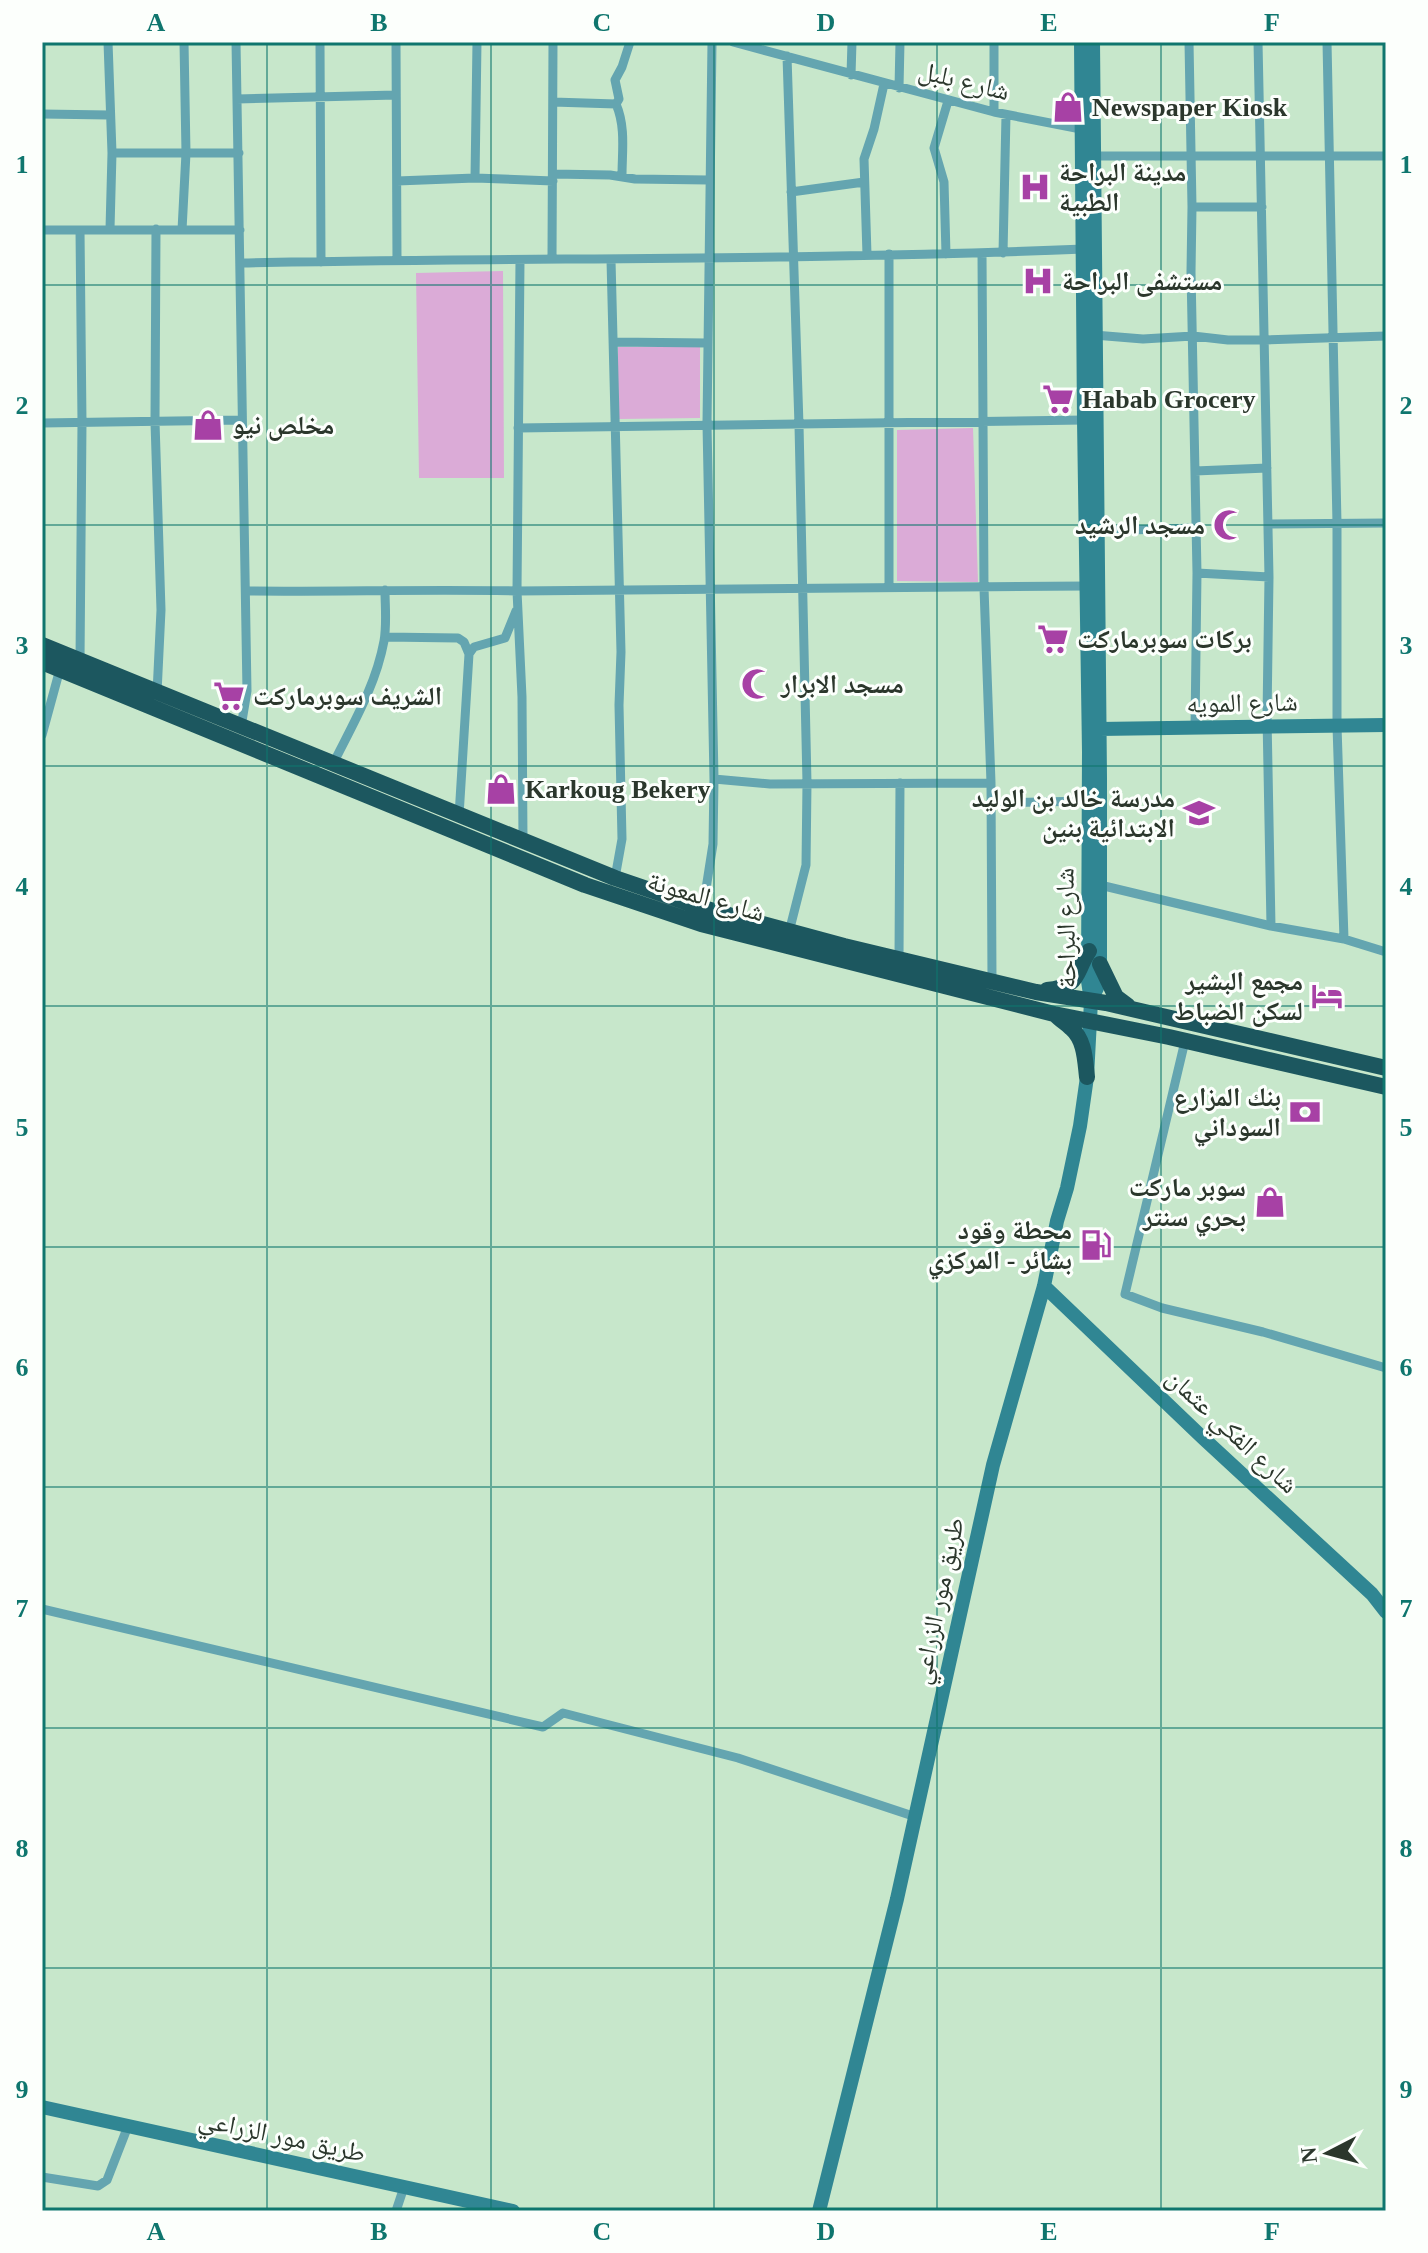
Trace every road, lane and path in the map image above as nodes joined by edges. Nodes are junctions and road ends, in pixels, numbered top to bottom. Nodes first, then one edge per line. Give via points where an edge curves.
1 (108, 42) edge
2 (184, 42) edge
3 (236, 42) edge
4 (320, 42) edge
5 (396, 42) edge
6 (477, 42) edge
7 (553, 42) edge
8 (630, 42) edge
9 (712, 42) edge
10 (733, 42) edge
11 (782, 42) edge
12 (852, 42) edge
13 (900, 42) edge
14 (994, 42) edge
15 (1081, 42) edge
16 (1093, 42) edge
17 (1189, 42) edge
18 (1258, 42) edge
19 (1327, 42) edge
20 (785, 56) junction
21 (851, 75) junction
22 (884, 84) junction
23 (899, 88) junction
24 (396, 95) junction
25 (237, 99) junction
26 (320, 99) junction
27 (948, 101) junction
28 (553, 102) junction
29 (616, 104) junction
30 (994, 112) junction
31 (42, 114) edge
32 (109, 115) junction
33 (1006, 115) junction
34 (1088, 131) junction
35 (112, 153) junction
36 (186, 153) junction
37 (239, 153) junction
38 (1191, 155) junction
39 (1329, 155) junction
40 (1094, 156) junction
41 (1386, 156) edge
42 (1260, 157) junction
43 (622, 176) junction
44 (553, 177) junction
45 (475, 178) junction
46 (708, 180) junction
47 (397, 181) junction
48 (864, 182) junction
49 (791, 192) junction
50 (1192, 207) junction
51 (1262, 207) junction
52 (110, 229) junction
53 (156, 229) junction
54 (42, 230) edge
55 (80, 230) junction
56 (182, 230) junction
57 (240, 230) junction
58 (1084, 249) junction
59 (982, 253) junction
60 (1003, 253) junction
61 (889, 254) junction
62 (946, 254) junction
63 (867, 255) junction
64 (792, 256) junction
65 (708, 257) junction
66 (552, 259) junction
67 (397, 260) junction
68 (520, 260) junction
69 (611, 260) junction
70 (321, 262) junction
71 (241, 263) junction
72 (1094, 335) junction
73 (1193, 336) junction
74 (1386, 336) edge
75 (1333, 337) junction
76 (1265, 340) junction
77 (614, 342) junction
78 (707, 343) junction
79 (242, 420) junction
80 (1084, 420) junction
81 (82, 422) junction
82 (155, 422) junction
83 (42, 423) edge
84 (982, 423) junction
85 (707, 424) junction
86 (890, 424) junction
87 (799, 425) junction
88 (615, 426) junction
89 (518, 428) junction
90 (1267, 468) junction
91 (1195, 471) junction
92 (1386, 523) edge
93 (1268, 524) junction
94 (1337, 524) junction
95 (1196, 528) junction
96 (1097, 531) junction
97 (1197, 573) junction
98 (1269, 577) junction
99 (1087, 586) junction
100 (889, 587) junction
101 (803, 588) junction
102 (984, 588) junction
103 (709, 589) junction
104 (385, 590) junction
105 (246, 591) junction
106 (517, 591) junction
107 (618, 591) junction
108 (517, 607) junction
109 (385, 637) junction
110 (42, 645) edge
111 (469, 654) junction
112 (80, 661) junction
113 (42, 662) edge
114 (60, 669) junction
115 (157, 693) junction
116 (1386, 725) edge
117 (1337, 726) junction
118 (241, 727) junction
119 (1195, 727) junction
120 (1267, 727) junction
121 (1099, 729) junction
122 (42, 735) edge
123 (333, 764) junction
124 (714, 779) junction
125 (807, 783) junction
126 (900, 783) junction
127 (991, 783) junction
128 (1089, 801) junction
129 (991, 803) junction
130 (459, 816) junction
131 (523, 841) junction
132 (615, 878) junction
133 (1100, 885) junction
134 (703, 908) junction
135 (1271, 926) junction
136 (789, 932) junction
137 (1344, 939) junction
138 (1386, 952) edge
139 (1094, 957) junction
140 (899, 958) junction
141 (992, 981) junction
142 (1036, 992) junction
143 (1091, 1001) junction
144 (1137, 1011) junction
145 (1054, 1014) junction
146 (1090, 1021) junction
147 (1185, 1041) junction
148 (1386, 1068) edge
149 (1087, 1077) junction
150 (1386, 1087) edge
151 (1044, 1286) junction
152 (1386, 1368) edge
153 (42, 1609) edge
154 (1386, 1612) edge
155 (916, 1817) junction
156 (42, 2107) edge
157 (128, 2126) junction
158 (42, 2177) edge
159 (404, 2187) junction
160 (396, 2211) edge
161 (513, 2211) edge
162 (819, 2211) edge

1 - 32 street
2 - 36 street
3 - 25 street
4 - 26 street
5 - 24 street
6 - 45 street
7 - 28 street
8 - 29 street via 615,80
9 - 46 street
10 - 20 street, شارع بلبل
11 - 20 street
12 - 21 street
13 - 23 street
14 - 30 street
15 - 34 street, شارع البراحة
16 - 34 street, شارع البراحة
17 - 38 street
18 - 42 street
19 - 39 street
20 - 21 street, شارع بلبل
20 - 49 street
21 - 22 street, شارع بلبل
22 - 23 street, شارع بلبل
22 - 48 street via 864,159
23 - 27 street, شارع بلبل
24 - 26 street
24 - 47 street
25 - 26 street
25 - 37 street
26 - 70 street
27 - 30 street, شارع بلبل
27 - 62 street via 934,148 945,191
28 - 29 street
28 - 44 street
29 - 43 street via 623,132
30 - 33 street, شارع بلبل
31 - 32 street
32 - 35 street
33 - 34 street, شارع بلبل
33 - 60 street
34 - 40 street, شارع البراحة
34 - 58 street, شارع البراحة
35 - 36 street
35 - 52 street
36 - 37 street
36 - 56 street
37 - 57 street
38 - 40 street
38 - 42 street
38 - 50 street
39 - 41 street
39 - 42 street
39 - 75 street
40 - 72 street, شارع البراحة
42 - 51 street
43 - 44 street
43 - 46 street
44 - 45 street
44 - 66 street
45 - 47 street
46 - 65 street
47 - 67 street
48 - 49 street
48 - 63 street
49 - 64 street
50 - 51 street
50 - 73 street
51 - 76 street
52 - 53 street
52 - 55 street
53 - 56 street
53 - 82 street
54 - 55 street
55 - 81 street
56 - 57 street
57 - 71 street
58 - 60 street
58 - 80 street, شارع البراحة
59 - 60 street
59 - 62 street
59 - 84 street
61 - 62 street
61 - 63 street
61 - 86 street
63 - 64 street
64 - 65 street
64 - 87 street
65 - 69 street
65 - 78 street
66 - 68 street
66 - 69 street
67 - 68 street
67 - 70 street
68 - 89 street
69 - 77 street
70 - 71 street
71 - 79 street
72 - 73 street
72 - 96 street, شارع البراحة
73 - 76 street
73 - 91 street
74 - 75 street
75 - 76 street
75 - 94 street
76 - 90 street
77 - 78 street
77 - 88 street
78 - 85 street
79 - 82 street
79 - 105 street
80 - 84 street
80 - 99 street, شارع البراحة
81 - 82 street
81 - 83 street
81 - 112 street
82 - 115 street via 161,610
84 - 86 street
84 - 102 street
85 - 87 street
85 - 88 street
85 - 103 street
86 - 87 street
86 - 100 street
87 - 101 street
88 - 89 street
88 - 107 street
89 - 106 street
90 - 91 street
90 - 93 street
91 - 95 street
92 - 94 street
93 - 94 street
93 - 98 street
94 - 117 street
95 - 96 street
95 - 97 street
96 - 121 street, شارع البراحة
97 - 98 street
97 - 119 street
98 - 120 street
99 - 102 street
99 - 128 street, شارع البراحة
100 - 101 street
100 - 102 street
101 - 103 street
101 - 125 street
102 - 127 street
103 - 107 street
103 - 124 street
104 - 105 street
104 - 106 street
104 - 109 street
105 - 118 street via 247,691
106 - 107 street
106 - 108 street
107 - 132 street via 622,839
108 - 111 street via 505,638 474,647
108 - 131 street
109 - 111 street via 458,638
109 - 123 street via 369,692
110 - 112 highway, شارع المعونة
111 - 130 street
112 - 115 highway, شارع المعونة
113 - 114 highway, شارع المعونة
114 - 122 street
114 - 145 highway, شارع المعونة via 658,911
115 - 118 highway, شارع المعونة
116 - 117 street, شارع المويه
117 - 120 street, شارع المويه
117 - 137 street
118 - 123 highway, شارع المعونة
119 - 120 street, شارع المويه
119 - 121 street, شارع المويه
120 - 135 street
121 - 133 street, شارع البراحة
123 - 130 highway, شارع المعونة
124 - 125 street
124 - 134 street via 713,844
125 - 126 street
125 - 136 street via 806,865
126 - 127 street
126 - 140 street
127 - 129 street
128 - 129 street
128 - 139 street, شارع البراحة
129 - 141 street
130 - 131 highway, شارع المعونة
131 - 132 highway, شارع المعونة
132 - 134 highway, شارع المعونة
133 - 135 street
133 - 139 street, شارع البراحة
134 - 136 highway, شارع المعونة
135 - 137 street
136 - 140 highway, شارع المعونة
137 - 138 street
139 - 142 highway via 1067,986
139 - 143 street, شارع البراحة via 1097,988
139 - 144 highway via 1116,997
140 - 141 highway, شارع المعونة
141 - 142 highway, شارع المعونة
142 - 143 highway, شارع المعونة
143 - 144 highway, شارع المعونة
143 - 146 street, طريق مور الزراعي
144 - 148 highway, شارع المعونة
145 - 146 highway, شارع المعونة
145 - 149 highway via 1080,1039
146 - 147 highway, شارع المعونة
146 - 149 street, طريق مور الزراعي
147 - 150 highway, شارع المعونة
147 - 152 street via 1125,1294
149 - 151 street, طريق مور الزراعي
151 - 154 street, شارع الفكي عثمان
151 - 155 street, طريق مور الزراعي via 993,1465
153 - 155 street via 543,1727 563,1713 738,1758
155 - 162 street, طريق مور الزراعي
156 - 157 street, طريق مور الزراعي
157 - 158 street via 107,2180 98,2186
157 - 159 street, طريق مور الزراعي
159 - 160 street
159 - 161 street, طريق مور الزراعي

